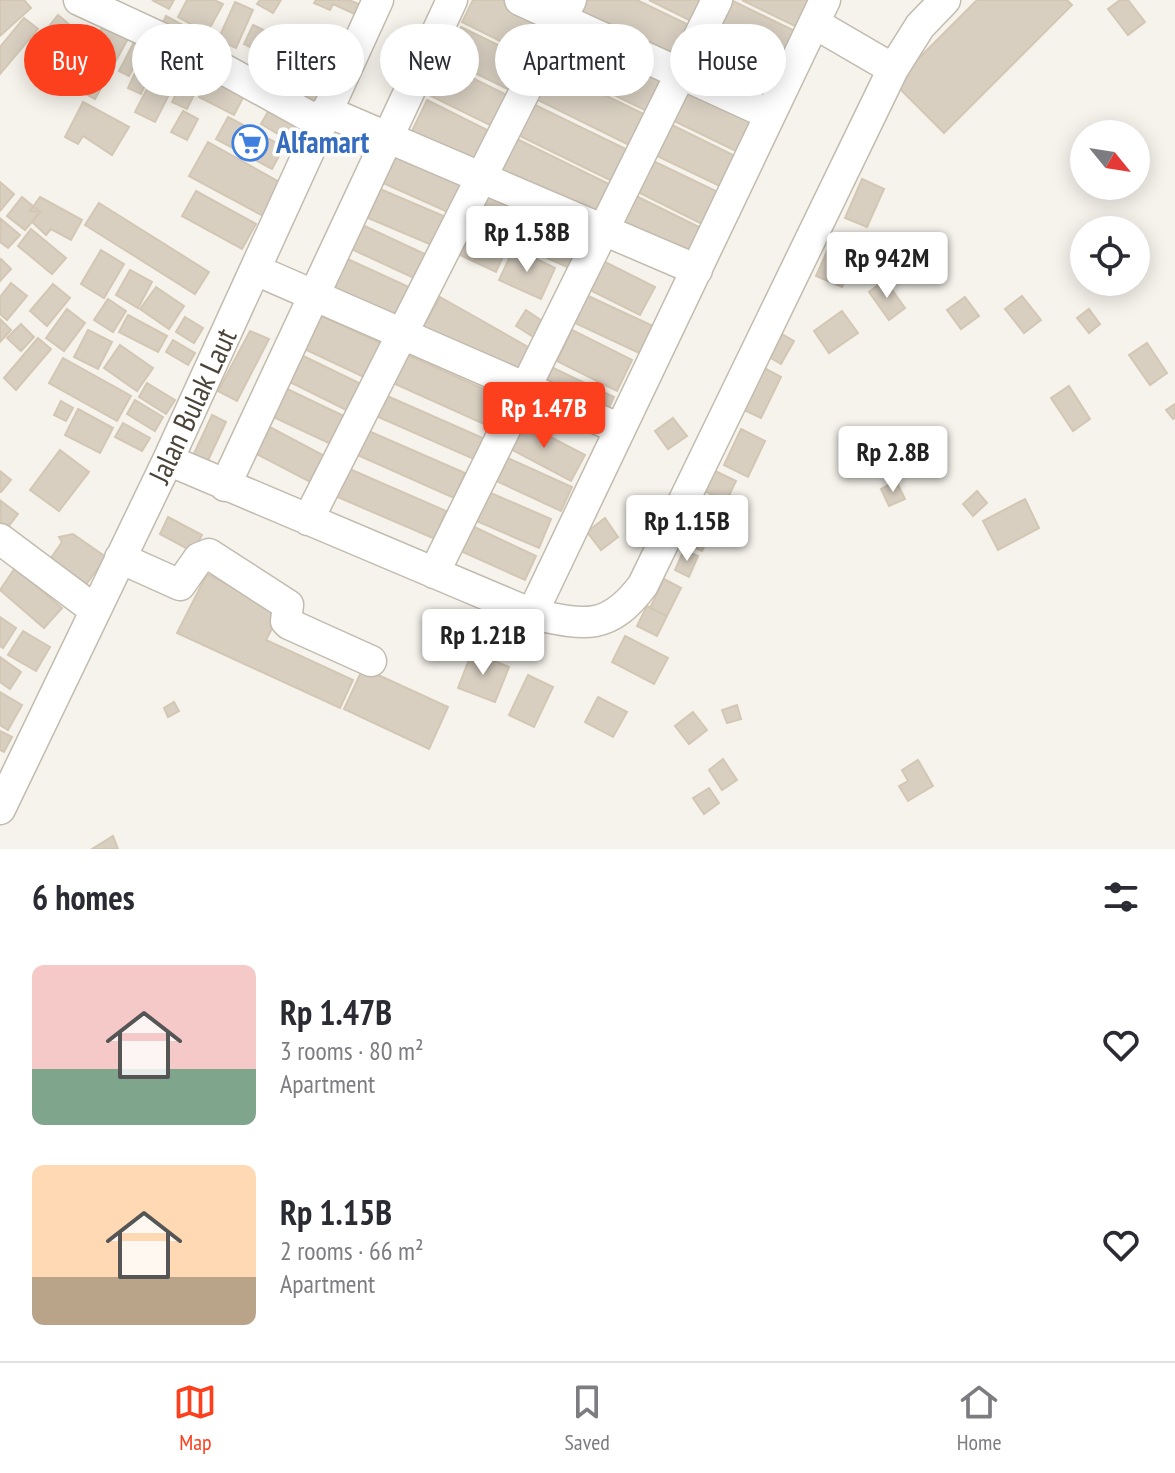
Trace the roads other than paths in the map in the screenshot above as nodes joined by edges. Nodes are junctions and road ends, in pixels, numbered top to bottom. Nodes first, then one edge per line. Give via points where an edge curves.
1 (79, 0) edge
2 (378, 0) edge
3 (452, 0) edge
4 (520, 0) edge
5 (717, 0) edge
6 (945, 0) edge
7 (567, 10) edge
8 (819, 12) edge
9 (706, 24) edge
10 (670, 68) edge
11 (893, 69) junction
12 (672, 96) edge
13 (729, 96) edge
14 (769, 114) junction
15 (323, 117) junction
16 (388, 138) junction
17 (481, 179) junction
18 (605, 230) junction
19 (256, 270) junction
20 (697, 270) junction
21 (315, 297) junction
22 (403, 334) junction
23 (524, 390) junction
24 (620, 429) junction
25 (168, 460) junction
26 (225, 486) junction
27 (308, 520) junction
28 (0, 539) edge
29 (120, 558) junction
30 (434, 573) junction
31 (95, 610) junction
32 (532, 614) junction
33 (371, 661) dead end
34 (0, 809) edge

1 - 15 street
2 - 15 street, Jalan Bulak Laut
3 - 16 street
4 - 7 street
5 - 9 street
6 - 11 street via 920,26
7 - 10 street
7 - 17 street
8 - 11 street
8 - 14 street
11 - 32 street via 643,585 627,606 600,621 581,625
12 - 18 street
13 - 14 street
14 - 20 street
15 - 16 street
15 - 19 street, Jalan Bulak Laut
16 - 17 street
16 - 21 street
17 - 18 street
17 - 22 street
18 - 20 street
18 - 23 street
19 - 21 street
19 - 25 street, Jalan Bulak Laut
20 - 24 street
21 - 22 street
21 - 26 street
22 - 23 street
22 - 27 street
23 - 24 street
23 - 30 street
24 - 32 street
25 - 26 street
25 - 29 street, Jalan Bulak Laut
26 - 27 street
27 - 30 street
28 - 31 street
29 - 31 street, Jalan Bulak Laut
29 - 33 street via 180,585 199,558 209,554 288,605 289,624
30 - 32 street
31 - 34 street, Jalan Bulak Laut

